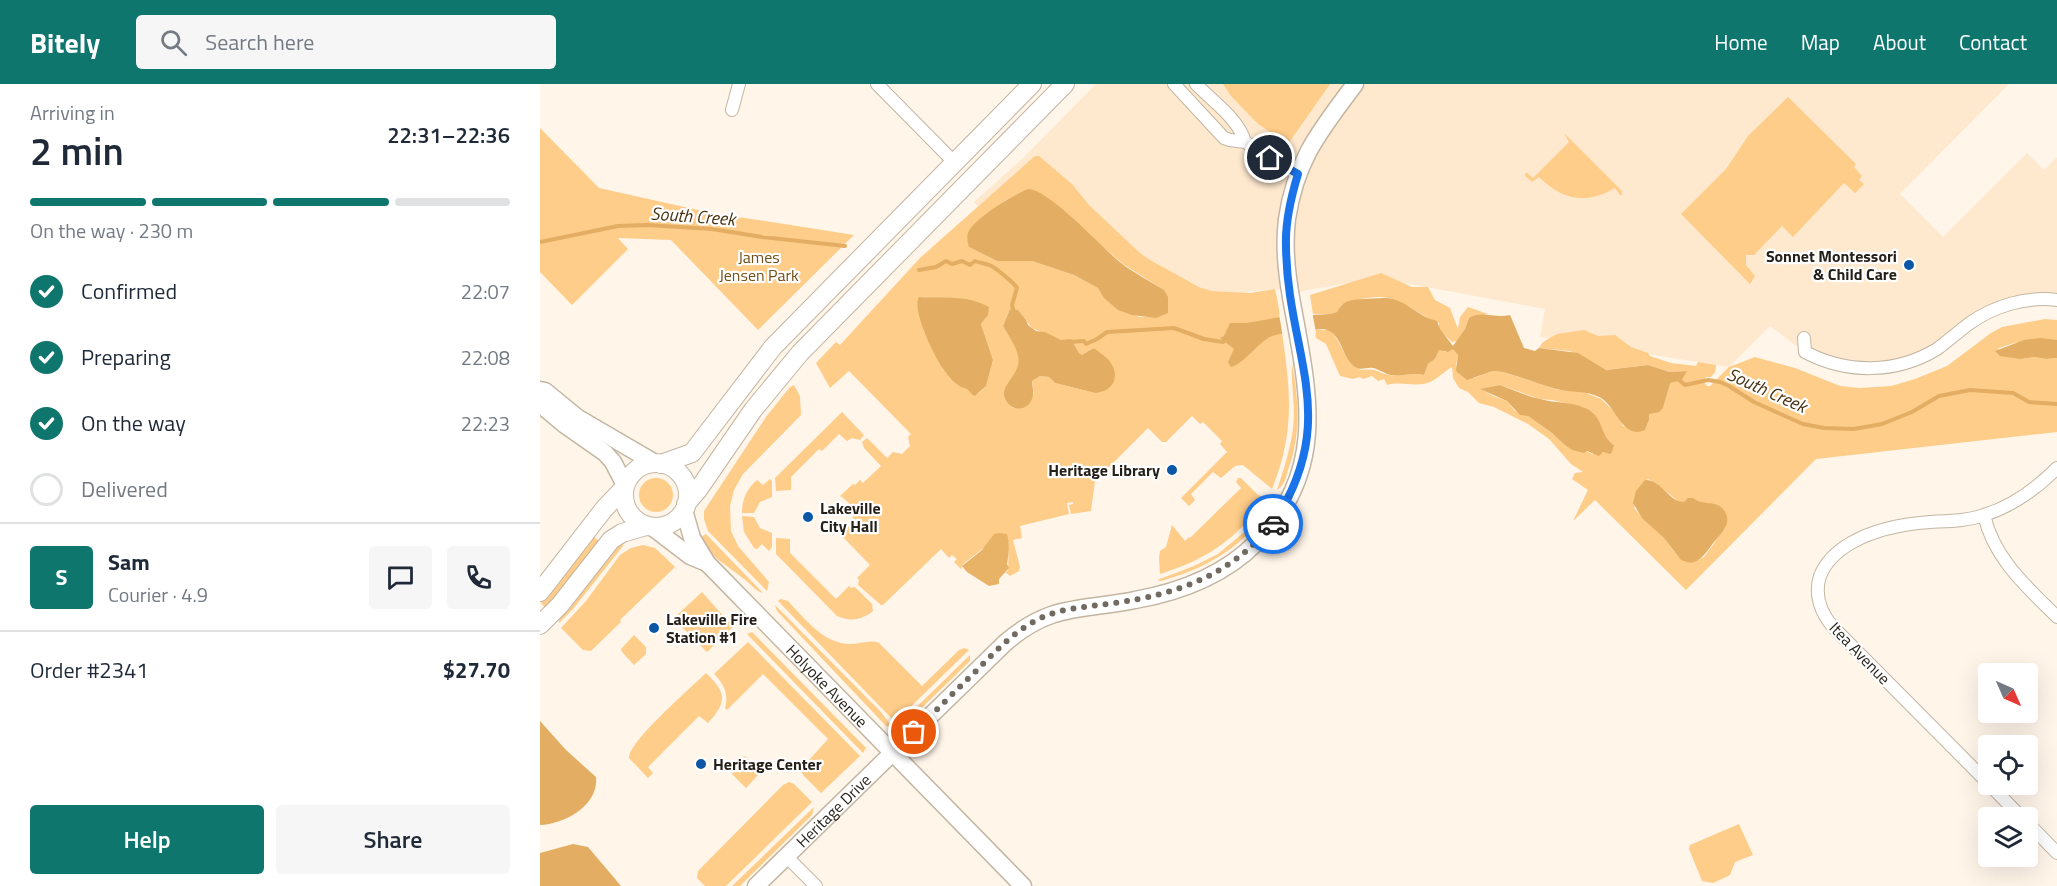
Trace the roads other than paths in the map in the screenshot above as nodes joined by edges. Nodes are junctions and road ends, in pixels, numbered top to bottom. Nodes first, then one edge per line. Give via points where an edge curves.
1 (739, 84) edge
2 (877, 84) edge
3 (1032, 84) edge
4 (1065, 84) edge
5 (1174, 84) edge
6 (1196, 84) edge
7 (1355, 84) edge
8 (732, 110) dead end
9 (1245, 142) junction
10 (955, 163) junction
11 (1298, 174) junction
12 (2057, 300) edge
13 (1804, 338) dead end
14 (540, 390) edge
15 (540, 404) edge
16 (658, 463) junction
17 (2057, 468) edge
18 (625, 486) junction
19 (685, 507) junction
20 (1984, 515) junction
21 (649, 526) junction
22 (707, 563) junction
23 (540, 592) edge
24 (2057, 617) edge
25 (540, 625) edge
26 (892, 753) junction
27 (1978, 773) edge
28 (2000, 795) edge
29 (2011, 807) edge
30 (2038, 833) edge
31 (2057, 852) edge
32 (786, 856) junction
33 (756, 886) edge
34 (816, 886) edge
35 (1023, 886) edge

1 - 8 street
2 - 10 street
3 - 10 main road
4 - 19 main road via 800,353
5 - 9 street via 1224,138
6 - 9 street via 1242,130
7 - 11 street, Heritage Drive via 1316,138
9 - 11 street
10 - 16 main road via 773,348 692,453
11 - 26 street, Heritage Drive via 1291,201 1286,256 1309,414 1303,460 1273,524 1225,567 1196,583 1135,600 1072,608 1032,623 1005,643
12 - 13 street via 2025,301 1994,310 1925,355 1891,368 1871,369 1821,360 1805,352
14 - 16 street via 604,435
15 - 18 street via 605,453
16 - 18 main road via 634,471
16 - 19 main road via 673,468 682,478 687,490
17 - 20 street, Itea Avenue via 2037,488
18 - 21 main road via 628,511
18 - 23 main road
19 - 21 main road via 670,524
19 - 22 street, Holyoke Avenue via 693,538
20 - 24 street via 1990,536 2005,561
20 - 27 street, Itea Avenue via 1894,527 1859,538 1829,560 1818,590 1821,607 1833,627
21 - 22 street, Holyoke Avenue via 690,556
21 - 25 main road via 611,540
22 - 26 street, Holyoke Avenue
26 - 32 street, Heritage Drive
26 - 35 street, Holyoke Avenue
28 - 29 street, Itea Avenue
30 - 31 street
32 - 33 street, Heritage Drive
32 - 34 street

